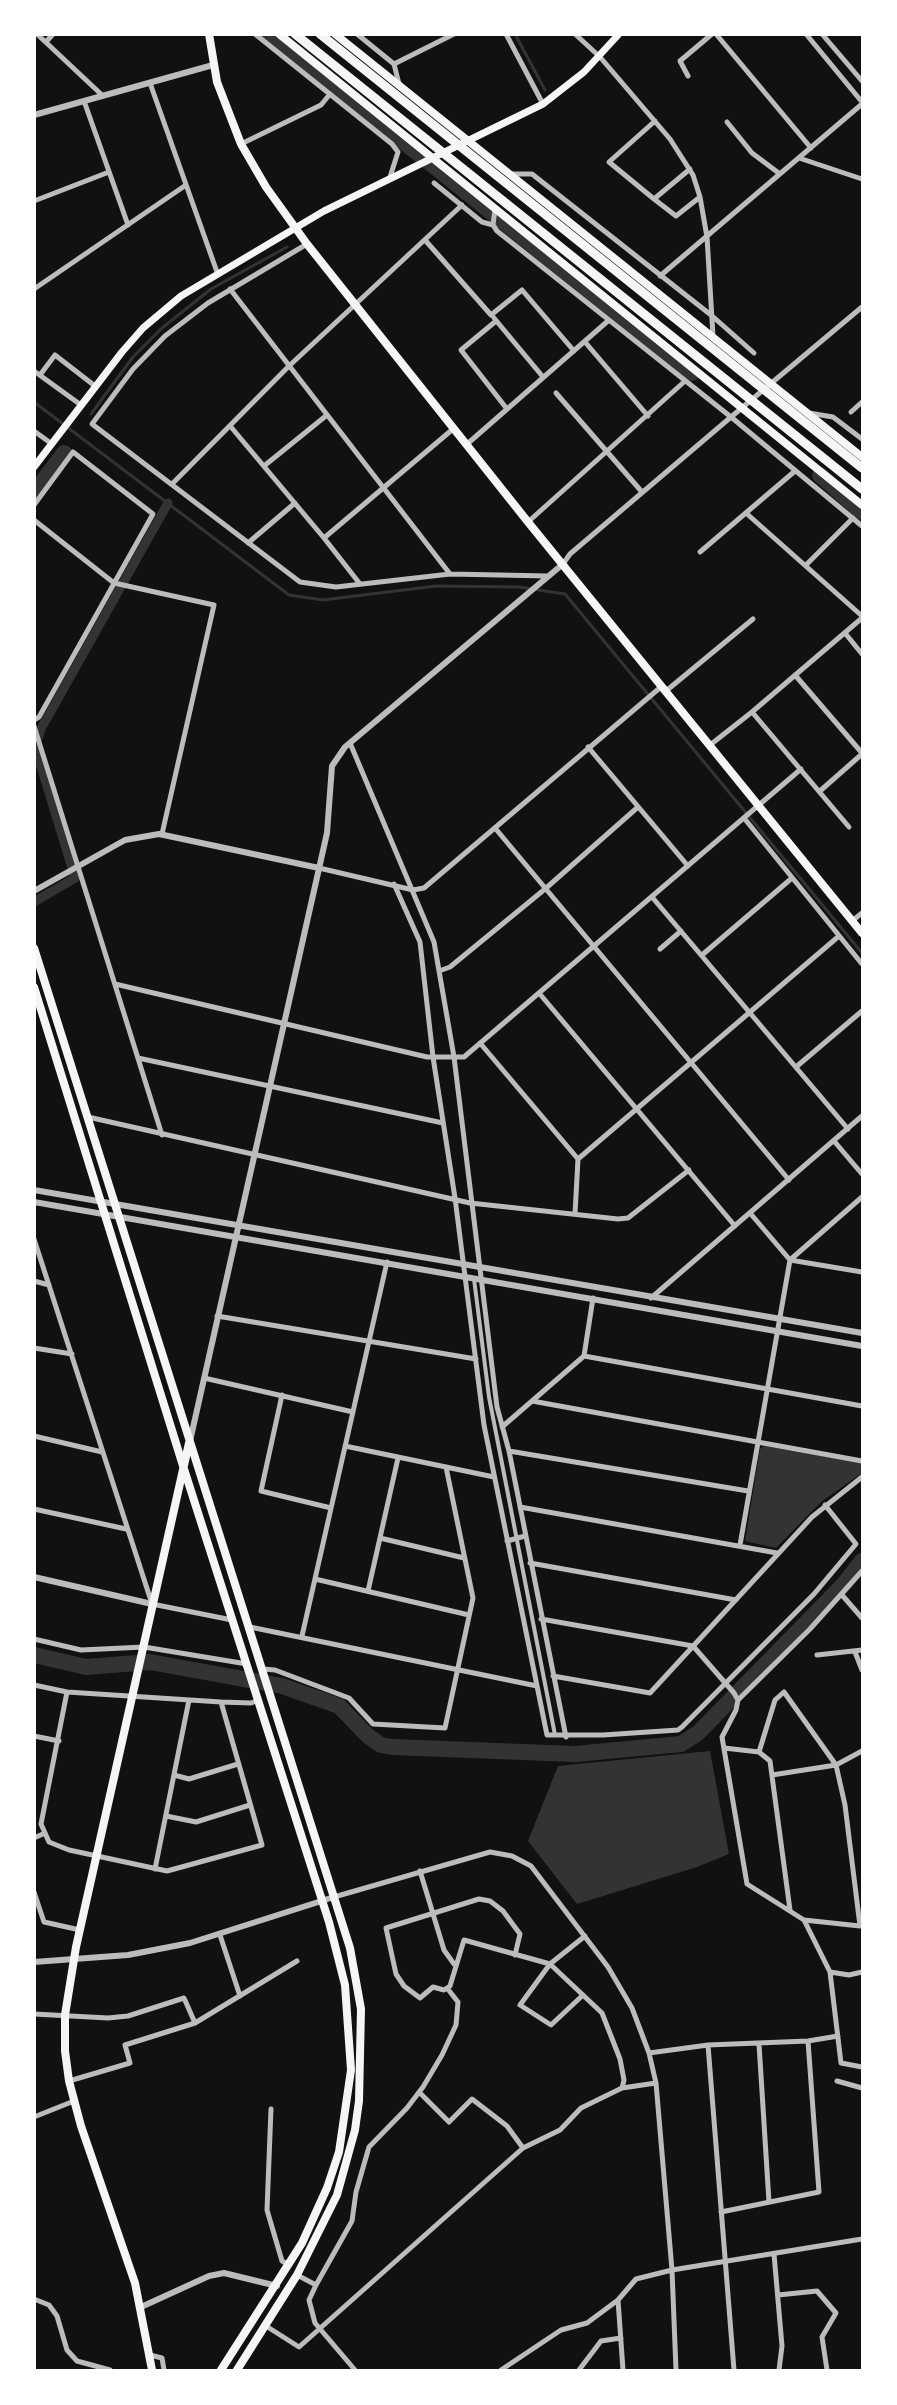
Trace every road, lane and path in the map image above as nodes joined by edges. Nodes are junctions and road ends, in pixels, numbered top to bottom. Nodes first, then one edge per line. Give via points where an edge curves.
1 (37, 34) edge
2 (53, 34) edge
3 (209, 34) edge
4 (255, 34) edge
5 (279, 34) edge
6 (295, 34) edge
7 (320, 34) edge
8 (335, 34) edge
9 (454, 34) edge
10 (506, 34) edge
11 (574, 34) edge
12 (619, 34) edge
13 (714, 34) edge
14 (822, 34) edge
15 (360, 35) edge
16 (807, 35) edge
17 (46, 42) junction
18 (600, 57) junction
19 (394, 64) junction
20 (213, 65) junction
21 (688, 75) dead end
22 (862, 81) edge
23 (150, 83) junction
24 (399, 86) junction
25 (330, 94) junction
26 (103, 96) junction
27 (84, 101) junction
28 (862, 103) edge
29 (543, 104) junction
30 (34, 115) edge
31 (655, 121) junction
32 (727, 122) dead end
33 (465, 140) junction
34 (241, 144) junction
35 (810, 148) junction
36 (431, 156) junction
37 (799, 158) junction
38 (690, 169) junction
39 (109, 172) junction
40 (507, 174) junction
41 (780, 174) junction
42 (390, 177) junction
43 (862, 179) edge
44 (434, 183) dead end
45 (186, 185) junction
46 (700, 197) junction
47 (654, 199) junction
48 (34, 201) edge
49 (462, 206) junction
50 (495, 209) junction
51 (128, 225) junction
52 (494, 225) junction
53 (295, 227) junction
54 (707, 237) junction
55 (426, 240) junction
56 (307, 244) junction
57 (217, 272) junction
58 (660, 276) junction
59 (34, 289) edge
60 (230, 290) junction
61 (354, 304) junction
62 (862, 307) edge
63 (491, 315) junction
64 (711, 315) junction
65 (609, 320) junction
66 (496, 321) junction
67 (713, 338) junction
68 (585, 342) junction
69 (574, 351) junction
70 (754, 353) dead end
71 (289, 366) junction
72 (37, 373) edge
73 (543, 376) junction
74 (684, 381) junction
75 (770, 385) junction
76 (96, 386) junction
77 (556, 393) dead end
78 (862, 402) edge
79 (81, 405) junction
80 (742, 408) junction
81 (507, 409) junction
82 (805, 412) junction
83 (851, 412) dead end
84 (327, 415) junction
85 (648, 416) junction
86 (731, 417) junction
87 (231, 427) junction
88 (453, 429) junction
89 (34, 431) edge
90 (862, 439) edge
91 (52, 444) junction
92 (466, 445) junction
93 (606, 453) junction
94 (862, 457) edge
95 (264, 466) junction
96 (34, 467) edge
97 (862, 468) edge
98 (795, 471) junction
99 (172, 484) junction
100 (384, 488) junction
101 (862, 489) edge
102 (642, 492) junction
103 (295, 503) junction
104 (34, 505) edge
105 (862, 505) edge
106 (746, 513) junction
107 (854, 518) junction
108 (34, 520) edge
109 (528, 522) junction
110 (862, 526) edge
111 (324, 538) junction
112 (248, 543) junction
113 (700, 552) dead end
114 (563, 564) junction
115 (806, 565) junction
116 (450, 574) junction
117 (548, 576) junction
118 (114, 583) junction
119 (360, 584) junction
120 (862, 617) edge
121 (753, 619) dead end
122 (845, 633) junction
123 (862, 654) edge
124 (795, 675) junction
125 (664, 689) junction
126 (752, 712) junction
127 (34, 720) edge
128 (34, 726) edge
129 (350, 743) junction
130 (710, 745) junction
131 (588, 747) junction
132 (862, 754) edge
133 (801, 770) junction
134 (820, 791) junction
135 (759, 805) junction
136 (638, 807) junction
137 (744, 818) junction
138 (849, 827) dead end
139 (495, 828) junction
140 (162, 834) junction
141 (688, 866) junction
142 (77, 867) junction
143 (319, 868) junction
144 (792, 878) junction
145 (394, 884) junction
146 (544, 889) junction
147 (413, 890) junction
148 (34, 891) edge
149 (652, 897) junction
150 (862, 913) edge
151 (852, 921) junction
152 (681, 931) junction
153 (862, 933) edge
154 (839, 936) junction
155 (592, 947) junction
156 (34, 948) edge
157 (660, 949) dead end
158 (702, 955) junction
159 (862, 964) edge
160 (439, 971) junction
161 (115, 984) junction
162 (34, 987) edge
163 (539, 993) junction
164 (862, 1011) edge
165 (750, 1012) junction
166 (284, 1022) junction
167 (480, 1043) junction
168 (433, 1057) junction
169 (454, 1057) junction
170 (138, 1058) junction
171 (692, 1062) junction
172 (796, 1066) junction
173 (270, 1085) junction
174 (636, 1108) junction
175 (862, 1116) edge
176 (88, 1118) junction
177 (443, 1124) junction
178 (848, 1128) junction
179 (162, 1135) junction
180 (834, 1141) junction
181 (254, 1155) junction
182 (579, 1159) junction
183 (689, 1170) junction
184 (862, 1174) edge
185 (789, 1180) junction
186 (34, 1190) edge
187 (862, 1197) edge
188 (455, 1198) junction
189 (34, 1202) edge
190 (102, 1203) junction
191 (470, 1203) junction
192 (116, 1205) junction
193 (750, 1213) junction
194 (575, 1214) junction
195 (106, 1215) junction
196 (120, 1217) junction
197 (237, 1226) junction
198 (735, 1226) junction
199 (234, 1237) junction
200 (34, 1239) edge
201 (790, 1260) junction
202 (387, 1262) junction
203 (464, 1266) junction
204 (481, 1269) junction
205 (862, 1272) edge
206 (466, 1277) junction
207 (474, 1279) junction
208 (483, 1280) junction
209 (34, 1281) edge
210 (49, 1285) junction
211 (593, 1298) junction
212 (651, 1298) junction
213 (217, 1316) junction
214 (780, 1319) junction
215 (778, 1331) junction
216 (862, 1334) edge
217 (369, 1342) junction
218 (862, 1346) edge
219 (34, 1348) edge
220 (72, 1354) junction
221 (584, 1356) junction
222 (476, 1359) junction
223 (204, 1378) junction
224 (766, 1389) junction
225 (282, 1395) junction
226 (532, 1401) junction
227 (862, 1406) edge
228 (353, 1412) junction
229 (502, 1427) junction
230 (34, 1436) edge
231 (756, 1440) junction
232 (190, 1442) junction
233 (345, 1446) junction
234 (509, 1451) junction
235 (102, 1452) junction
236 (398, 1458) junction
237 (862, 1461) edge
238 (446, 1467) junction
239 (184, 1468) junction
240 (494, 1477) junction
241 (862, 1477) edge
242 (748, 1491) junction
243 (825, 1505) junction
244 (520, 1507) junction
245 (331, 1508) junction
246 (34, 1509) edge
247 (126, 1529) junction
248 (525, 1536) junction
249 (380, 1538) junction
250 (515, 1539) junction
251 (507, 1540) junction
252 (862, 1540) edge
253 (856, 1544) junction
254 (740, 1545) junction
255 (777, 1553) junction
256 (464, 1558) junction
257 (530, 1563) junction
258 (862, 1571) edge
259 (34, 1577) edge
260 (315, 1579) junction
261 (368, 1591) junction
262 (842, 1595) junction
263 (736, 1600) junction
264 (152, 1604) junction
265 (469, 1615) junction
266 (862, 1618) edge
267 (542, 1619) junction
268 (232, 1620) junction
269 (250, 1626) junction
270 (302, 1636) junction
271 (34, 1639) edge
272 (693, 1646) junction
273 (143, 1649) junction
274 (862, 1650) edge
275 (855, 1652) junction
276 (818, 1655) dead end
277 (247, 1664) junction
278 (263, 1669) junction
279 (862, 1670) edge
280 (456, 1671) junction
281 (553, 1676) junction
282 (726, 1682) junction
283 (34, 1685) edge
284 (537, 1686) junction
285 (67, 1692) junction
286 (132, 1695) junction
287 (736, 1697) junction
288 (189, 1700) junction
289 (259, 1700) junction
290 (221, 1702) junction
291 (34, 1736) edge
292 (555, 1736) junction
293 (566, 1737) junction
294 (59, 1741) junction
295 (724, 1748) junction
296 (862, 1751) edge
297 (759, 1752) junction
298 (238, 1764) junction
299 (836, 1765) junction
300 (174, 1774) junction
301 (772, 1775) junction
302 (250, 1805) junction
303 (166, 1816) junction
304 (45, 1833) junction
305 (34, 1838) edge
306 (97, 1855) junction
307 (155, 1869) junction
308 (420, 1870) junction
309 (860, 1890) edge
310 (34, 1892) edge
311 (334, 1897) junction
312 (322, 1901) junction
313 (790, 1910) junction
314 (433, 1913) junction
315 (804, 1920) junction
316 (80, 1930) junction
317 (220, 1935) junction
318 (585, 1936) junction
319 (515, 1955) junction
320 (74, 1961) junction
321 (297, 1961) dead end
322 (34, 1962) edge
323 (454, 1964) junction
324 (550, 1964) junction
325 (830, 1972) junction
326 (862, 1972) edge
327 (447, 1988) junction
328 (583, 1995) junction
329 (240, 1996) junction
330 (34, 2014) edge
331 (65, 2015) junction
332 (195, 2023) junction
333 (838, 2036) junction
334 (808, 2041) junction
335 (759, 2044) junction
336 (708, 2045) junction
337 (649, 2053) junction
338 (862, 2067) edge
339 (69, 2081) junction
340 (837, 2081) dead end
341 (656, 2083) junction
342 (622, 2088) junction
343 (862, 2088) edge
344 (419, 2092) junction
345 (74, 2101) junction
346 (271, 2109) dead end
347 (35, 2114) edge
348 (523, 2148) junction
349 (769, 2202) junction
350 (721, 2212) junction
351 (862, 2239) edge
352 (774, 2254) junction
353 (725, 2261) junction
354 (289, 2265) junction
355 (672, 2270) junction
356 (297, 2275) junction
357 (316, 2284) junction
358 (277, 2286) junction
359 (778, 2295) junction
360 (34, 2299) edge
361 (618, 2300) junction
362 (141, 2307) junction
363 (266, 2326) junction
364 (320, 2328) junction
365 (621, 2338) junction
366 (150, 2355) junction
367 (103, 2370) edge
368 (110, 2370) edge
369 (152, 2370) edge
370 (164, 2370) edge
371 (221, 2370) edge
372 (237, 2370) edge
373 (355, 2370) edge
374 (501, 2370) edge
375 (579, 2370) edge
376 (623, 2370) edge
377 (676, 2370) edge
378 (734, 2370) edge
379 (779, 2370) edge
380 (826, 2370) edge

1 - 17 street
2 - 17 street
3 - 20 main road
4 - 25 street
5 - 36 highway
6 - 101 highway
7 - 97 highway
8 - 24 highway
9 - 19 street
10 - 29 street
11 - 18 street
12 - 18 main road
13 - 21 street via 680,61
13 - 35 street
14 - 22 street
15 - 19 street
16 - 28 street
17 - 26 street
18 - 29 main road
18 - 31 street
19 - 24 street
20 - 23 street
20 - 34 main road
23 - 26 street
23 - 45 street
24 - 33 highway
25 - 34 street via 321,105
25 - 42 street via 398,152
26 - 27 street
27 - 30 street
27 - 39 street
28 - 35 street
29 - 33 main road
31 - 38 street
31 - 47 street via 609,162
32 - 41 street via 752,153
33 - 36 main road
33 - 40 highway
34 - 53 main road
35 - 37 street
36 - 42 main road
36 - 50 highway
37 - 41 street
37 - 43 street
38 - 46 street
38 - 47 street
39 - 48 street
39 - 51 street
40 - 58 street via 532,174
40 - 67 highway
41 - 54 street
42 - 53 main road
44 - 49 street
45 - 51 street
45 - 57 street
46 - 47 street via 675,216
46 - 54 street
49 - 52 street via 482,222
49 - 55 street
50 - 52 street
50 - 80 highway
51 - 59 street
52 - 65 street
53 - 56 main road
53 - 57 main road
54 - 58 street
54 - 64 street
55 - 61 street
55 - 63 street
56 - 60 street
56 - 61 main road
57 - 76 main road via 156,317
58 - 64 street
60 - 71 street
60 - 99 street via 165,336 133,369 92,423
61 - 71 street
61 - 88 main road
62 - 75 street
63 - 66 street
63 - 69 street via 522,290
64 - 67 street
64 - 70 street
65 - 68 street
65 - 74 street
66 - 73 street
66 - 81 street via 460,350
67 - 75 highway
68 - 69 street
68 - 85 street
69 - 73 street
71 - 84 street
71 - 87 street
72 - 76 street via 55,355
72 - 79 street
73 - 81 street
74 - 85 street
74 - 86 street
75 - 80 street
75 - 82 highway
76 - 79 main road
77 - 93 street
78 - 83 street
79 - 91 main road
80 - 86 street
80 - 105 highway
81 - 92 street
82 - 90 street via 833,417
82 - 94 highway
84 - 95 street
84 - 100 street
85 - 93 street
86 - 98 street
86 - 102 street
87 - 95 street
87 - 99 street
88 - 92 main road
88 - 100 street
89 - 91 street
91 - 96 main road
92 - 109 main road
93 - 102 street
93 - 109 street
95 - 103 street
98 - 106 street
98 - 107 street
99 - 112 street
100 - 111 street
100 - 116 street
102 - 114 street
103 - 111 street
103 - 112 street
104 - 118 street via 73,452 153,514
106 - 113 street
106 - 115 street
107 - 110 street
107 - 115 street
108 - 118 street
109 - 114 main road
111 - 119 street
112 - 119 street via 300,582 336,587
114 - 117 street
114 - 125 main road
115 - 120 street
116 - 117 street
116 - 119 street
117 - 129 street
118 - 127 street
118 - 140 street via 214,605
120 - 122 street
121 - 125 street
122 - 123 street
122 - 124 street
124 - 126 street
124 - 132 street
125 - 130 main road
125 - 131 street
126 - 130 street
126 - 133 street
128 - 142 street
129 - 143 street via 332,766 332,797
129 - 147 street
130 - 135 main road
131 - 136 street
131 - 139 street
132 - 134 street
133 - 134 street
133 - 135 street
134 - 138 street
135 - 137 street
135 - 151 main road
136 - 141 street
136 - 146 street
137 - 141 street
137 - 144 street
139 - 146 street
139 - 147 street via 424,888
140 - 142 street via 125,840
140 - 143 street
141 - 149 street
142 - 148 street
142 - 161 street
143 - 145 street
143 - 166 street
144 - 154 street
144 - 158 street
145 - 147 street
145 - 168 street via 420,942
146 - 155 street
146 - 160 street via 450,967
147 - 160 street via 434,942
149 - 152 street
149 - 155 street
150 - 151 street
151 - 153 main road
152 - 157 street
152 - 158 street
154 - 159 street
154 - 165 street
155 - 163 street
155 - 171 street
156 - 176 main road
158 - 165 street
160 - 169 street
161 - 166 street
161 - 170 street
162 - 190 main road
163 - 167 street
163 - 174 street
164 - 172 street
165 - 171 street
165 - 172 street
166 - 168 street
166 - 173 street
167 - 169 street via 464,1057
167 - 182 street
168 - 169 street
168 - 177 street
169 - 191 street
170 - 173 street
170 - 179 street
171 - 174 street
171 - 185 street
172 - 178 street
173 - 177 street
173 - 181 street
174 - 182 street
174 - 183 street
175 - 178 street
176 - 179 street
176 - 192 main road
177 - 188 street
178 - 180 street
179 - 181 street
180 - 184 street
180 - 185 street
181 - 188 street
181 - 197 street
182 - 194 street
183 - 194 street via 628,1218
183 - 198 street
185 - 193 street
186 - 190 street
187 - 201 street
188 - 191 street
188 - 203 street
189 - 195 street
190 - 192 street
190 - 195 main road
191 - 194 street
191 - 204 street
192 - 196 main road
192 - 197 street
193 - 198 street
193 - 201 street
195 - 196 street
195 - 239 main road
196 - 199 street
196 - 232 main road
197 - 199 street
197 - 203 street
198 - 212 street
199 - 202 street
199 - 213 street
200 - 210 street
201 - 205 street
201 - 214 street
202 - 206 street
202 - 217 street
203 - 204 street
203 - 206 street
204 - 208 street
204 - 212 street
206 - 207 street
206 - 222 street
207 - 208 street
207 - 250 street via 489,1397
208 - 211 street
208 - 229 street
209 - 210 street
210 - 220 street
211 - 215 street
211 - 221 street
212 - 214 street
213 - 217 street
213 - 223 street
214 - 215 street
214 - 216 street
215 - 218 street
215 - 224 street
217 - 222 street
217 - 228 street
219 - 220 street
220 - 235 street
221 - 224 street
221 - 226 street
222 - 240 street
223 - 225 street
223 - 232 street
224 - 227 street
224 - 231 street
225 - 228 street
225 - 245 street via 261,1491
226 - 229 street
226 - 231 street
228 - 233 street
229 - 234 street
230 - 235 street
231 - 237 street
231 - 242 street
232 - 239 main road
232 - 269 main road
233 - 236 street
233 - 245 street
234 - 242 street
234 - 244 street
235 - 247 street
236 - 238 street
236 - 249 street
238 - 240 street
238 - 256 street
239 - 264 main road
239 - 268 main road
240 - 251 street
241 - 243 street
242 - 254 street
243 - 253 street
243 - 255 street
244 - 248 street
244 - 254 street
245 - 260 street
246 - 247 street
247 - 264 street
248 - 250 street
248 - 257 street
249 - 256 street
249 - 261 street
250 - 251 street
250 - 292 street
251 - 284 street
252 - 253 street
253 - 282 street via 814,1594
254 - 255 street
255 - 263 street
256 - 265 street via 473,1598
257 - 263 street
257 - 267 street
258 - 262 street
259 - 264 street
260 - 261 street
260 - 270 street
261 - 265 street
262 - 266 street
262 - 287 street
263 - 272 street
264 - 268 street
264 - 273 main road
265 - 280 street
267 - 272 street
267 - 281 street
268 - 277 main road
269 - 270 street
269 - 278 main road
270 - 280 street
271 - 273 street via 81,1650
272 - 281 street via 650,1693
272 - 282 street
273 - 277 street
273 - 286 main road
274 - 275 street
275 - 276 street
275 - 279 street
277 - 289 main road
278 - 280 street via 349,1698 373,1724 445,1728
278 - 311 main road
280 - 284 street
281 - 293 street
282 - 287 street
282 - 293 street via 678,1731
283 - 285 street
284 - 292 street via 547,1735
285 - 286 street
285 - 294 street
286 - 288 street
286 - 306 main road
287 - 295 street via 722,1737
288 - 290 street
288 - 300 street
289 - 290 street
289 - 312 main road
290 - 298 street
291 - 294 street
292 - 293 street
294 - 304 street via 41,1824
295 - 297 street
295 - 313 street via 747,1884
296 - 299 street
297 - 299 street via 775,1701 784,1692
297 - 301 street via 770,1761
298 - 300 street via 189,1779
298 - 302 street
299 - 301 street
299 - 309 street
300 - 303 street
301 - 313 street
302 - 303 street via 196,1822
302 - 307 street via 262,1845 187,1868
303 - 307 street
304 - 305 street
304 - 306 street via 49,1842
306 - 307 street
306 - 316 main road
308 - 311 street
308 - 314 street
308 - 318 street via 490,1851 512,1856 531,1866
309 - 315 street via 860,1926
310 - 316 street via 44,1922
311 - 312 street
311 - 356 main road via 352,1956 361,2009 359,2101 356,2130 337,2195
312 - 317 street
312 - 354 main road via 345,1985 350,2032 349,2090 339,2152 327,2188
313 - 315 street
314 - 319 street via 479,1899 490,1901 520,1934
314 - 323 street via 444,1950
314 - 327 street via 386,1928 396,1974 404,1986 420,1998 433,1987
315 - 325 street
316 - 320 main road
317 - 320 street via 161,1949
317 - 329 street
318 - 324 street
318 - 337 street via 632,2008
319 - 323 street via 464,1940
319 - 324 street
320 - 322 street
320 - 331 main road
321 - 329 street
323 - 327 street
324 - 328 street
324 - 328 street via 520,2004 551,2025
325 - 326 street
325 - 333 street
327 - 344 street via 458,2001 456,2025
328 - 342 street via 602,2013 620,2059
329 - 332 street
330 - 331 street
331 - 332 street via 128,2016 184,1998
331 - 339 main road
332 - 339 street via 125,2045 130,2063
333 - 334 street
333 - 338 street via 841,2063
334 - 335 street
334 - 349 street via 819,2192
335 - 336 street
335 - 349 street
336 - 337 street
336 - 350 street
337 - 341 street
339 - 345 main road
340 - 343 street
341 - 342 street
341 - 355 street
342 - 348 street via 581,2108 560,2130
344 - 348 street via 449,2122 472,2099 507,2126
344 - 357 street via 369,2146 352,2221
345 - 347 street
345 - 362 main road
346 - 354 street via 267,2210 282,2261
348 - 364 street
349 - 350 street
350 - 353 street
351 - 352 street
352 - 353 street
352 - 359 street
353 - 355 street
353 - 378 street
354 - 358 main road
355 - 361 street via 636,2279
355 - 377 street
356 - 357 street
356 - 363 main road
357 - 364 street via 309,2300
358 - 362 street via 224,2273
358 - 371 main road
359 - 379 street via 782,2346
359 - 380 street via 817,2291 836,2313 822,2337
360 - 367 street via 48,2305 57,2316 67,2350 77,2361
361 - 365 street
361 - 374 street via 587,2323 561,2330
362 - 366 main road
363 - 364 street via 299,2347
363 - 372 main road
364 - 373 street
365 - 375 street via 602,2341
365 - 376 street
366 - 369 main road
366 - 370 street via 162,2358
367 - 368 street

